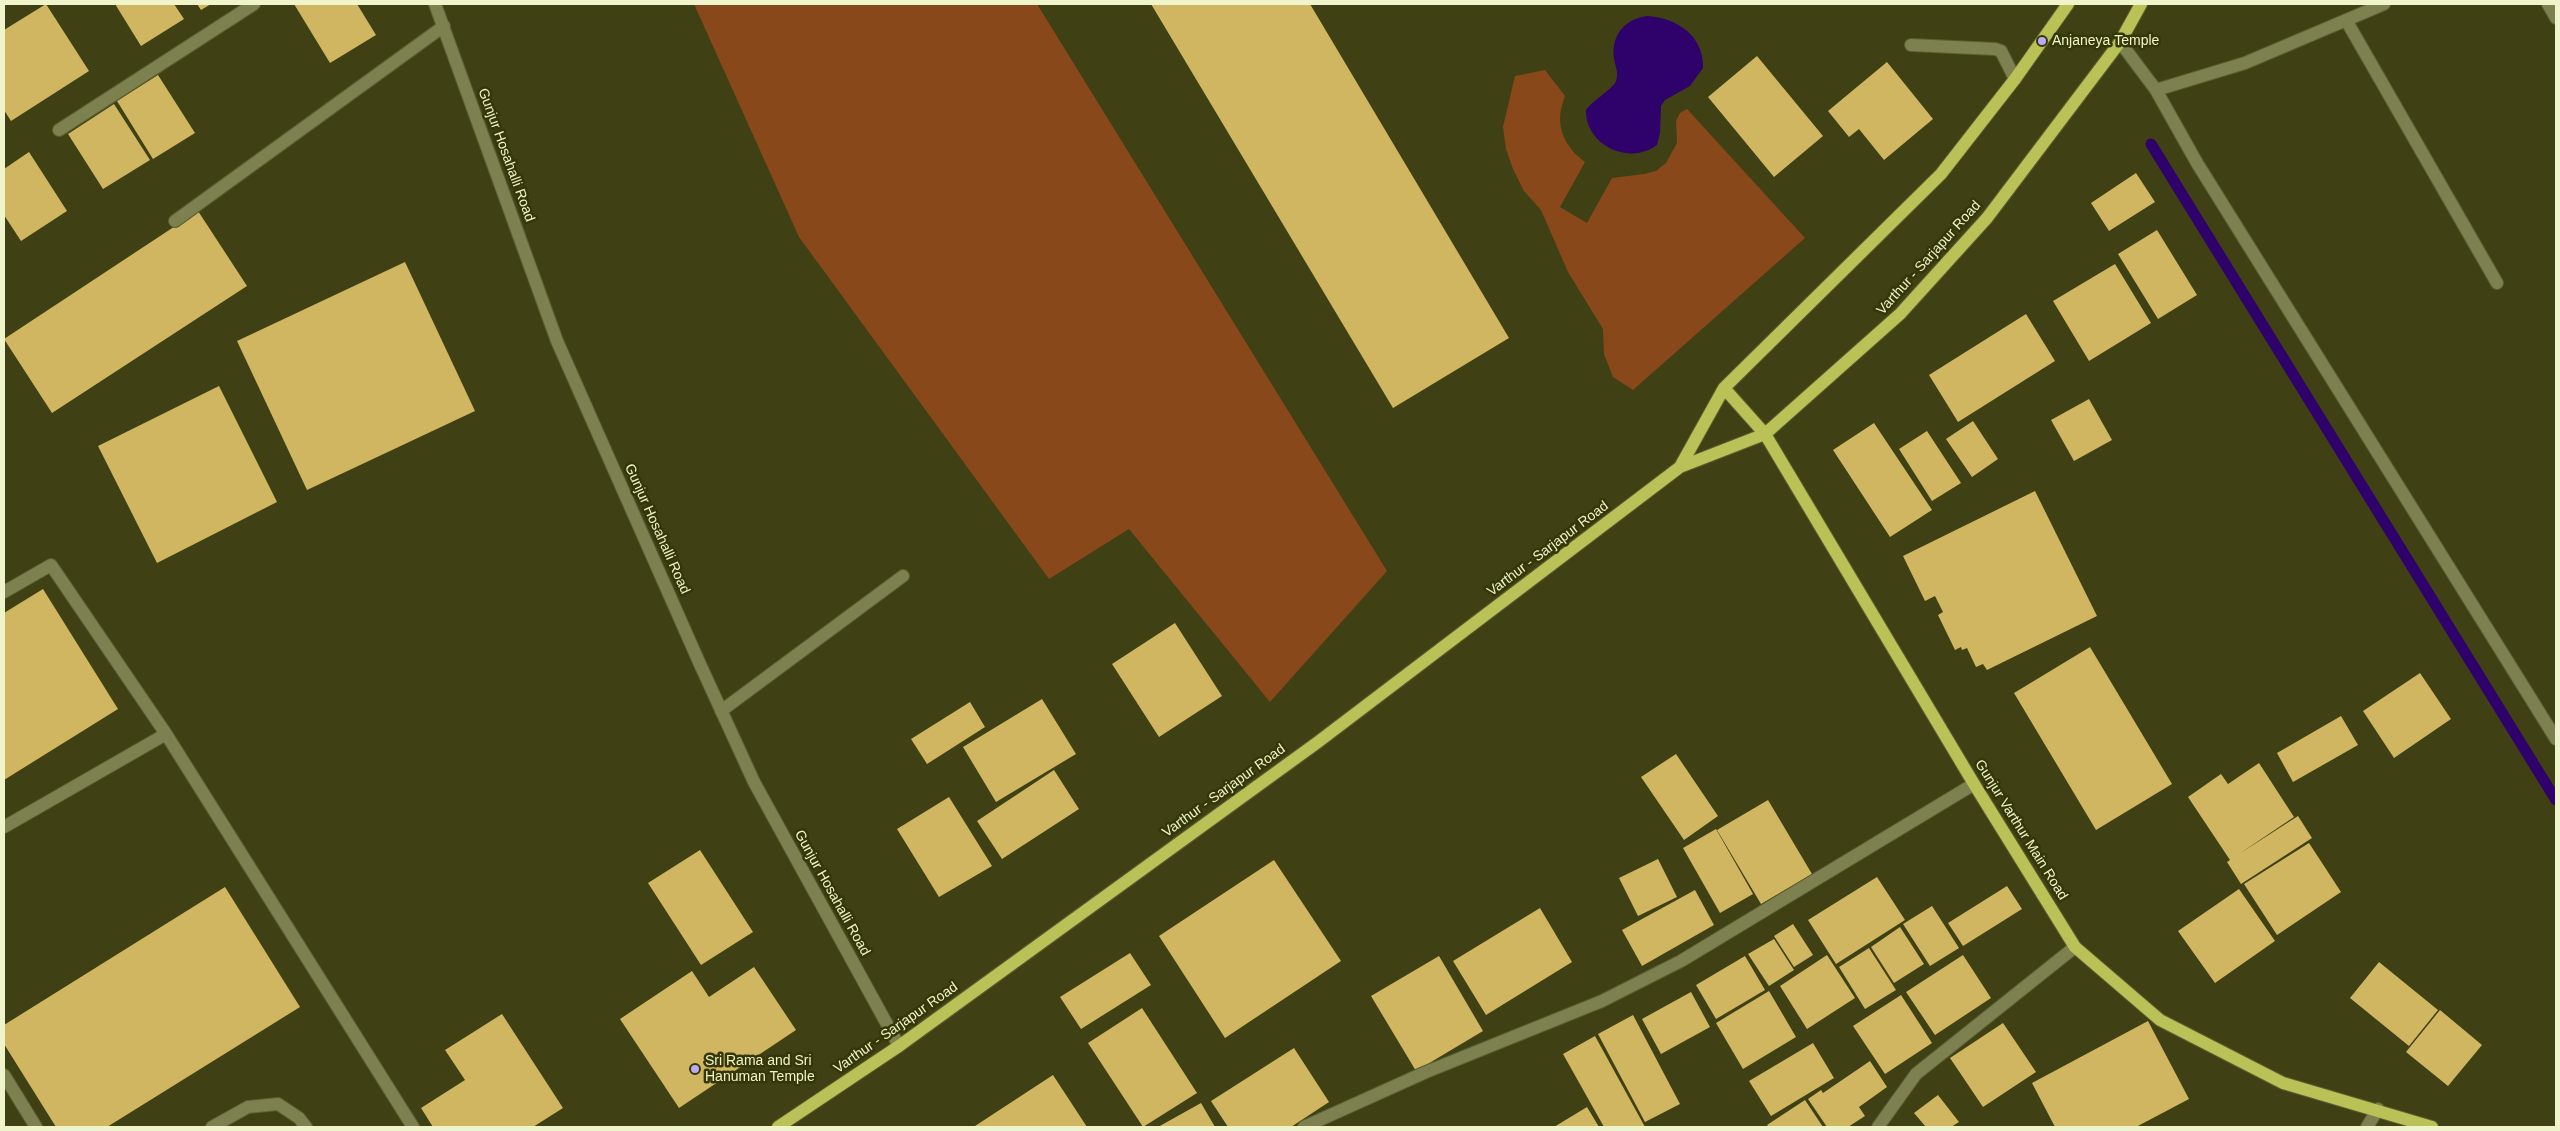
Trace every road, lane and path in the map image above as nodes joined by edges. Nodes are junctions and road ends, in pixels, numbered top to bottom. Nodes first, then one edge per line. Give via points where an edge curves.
1 (254, 4) edge
2 (435, 4) edge
3 (2068, 4) edge
4 (2141, 4) edge
5 (2384, 4) edge
6 (2548, 4) edge
7 (2556, 18) edge
8 (2346, 20) junction
9 (444, 26) junction
10 (2120, 42) junction
11 (1911, 45) dead end
12 (2015, 79) junction
13 (2156, 90) junction
14 (59, 130) dead end
15 (175, 221) dead end
16 (2497, 283) dead end
17 (1724, 388) junction
18 (1765, 434) junction
19 (1680, 467) junction
20 (903, 576) dead end
21 (4, 592) edge
22 (721, 711) junction
23 (166, 734) junction
24 (2556, 740) edge
25 (1974, 784) junction
26 (4, 827) edge
27 (2075, 947) junction
28 (899, 1046) junction
29 (4, 1076) edge
30 (2378, 1109) junction
31 (36, 1127) edge
32 (212, 1127) edge
33 (306, 1127) edge
34 (413, 1127) edge
35 (778, 1127) edge
36 (1304, 1127) edge
37 (1878, 1127) edge
38 (2367, 1127) edge
39 (2432, 1127) edge

1 - 14 street
2 - 9 street, Gunjur Hosahalli Road
3 - 12 main road, Varthur - Sarjapur Road
4 - 10 main road, Varthur - Sarjapur Road
5 - 8 street
6 - 7 street
8 - 13 street via 2245,63
8 - 16 street
9 - 15 street
9 - 22 street, Gunjur Hosahalli Road via 557,341
10 - 13 street
10 - 18 main road, Varthur - Sarjapur Road via 1987,218 1900,314
11 - 12 street via 1995,48 2001,51
12 - 17 main road, Varthur - Sarjapur Road via 1941,174
13 - 24 street via 2197,163
17 - 18 main road, Gunjur Varthur Main Road
17 - 19 main road, Varthur - Sarjapur Road
18 - 19 main road, Varthur - Sarjapur Road
18 - 25 main road, Gunjur Varthur Main Road
19 - 28 main road, Varthur - Sarjapur Road via 1318,742
20 - 22 street
21 - 23 street via 51,565
22 - 28 street, Gunjur Hosahalli Road via 754,782
23 - 26 street
23 - 34 street
25 - 27 main road, Gunjur Varthur Main Road
25 - 36 street via 1672,965 1602,1000 1426,1072
27 - 30 main road, Gunjur Varthur Main Road via 2160,1020 2283,1083
27 - 37 street via 1916,1074
28 - 35 main road, Varthur - Sarjapur Road
29 - 31 street
30 - 38 street
30 - 39 main road, Gunjur Varthur Main Road
32 - 33 street via 248,1107 278,1104 299,1118

